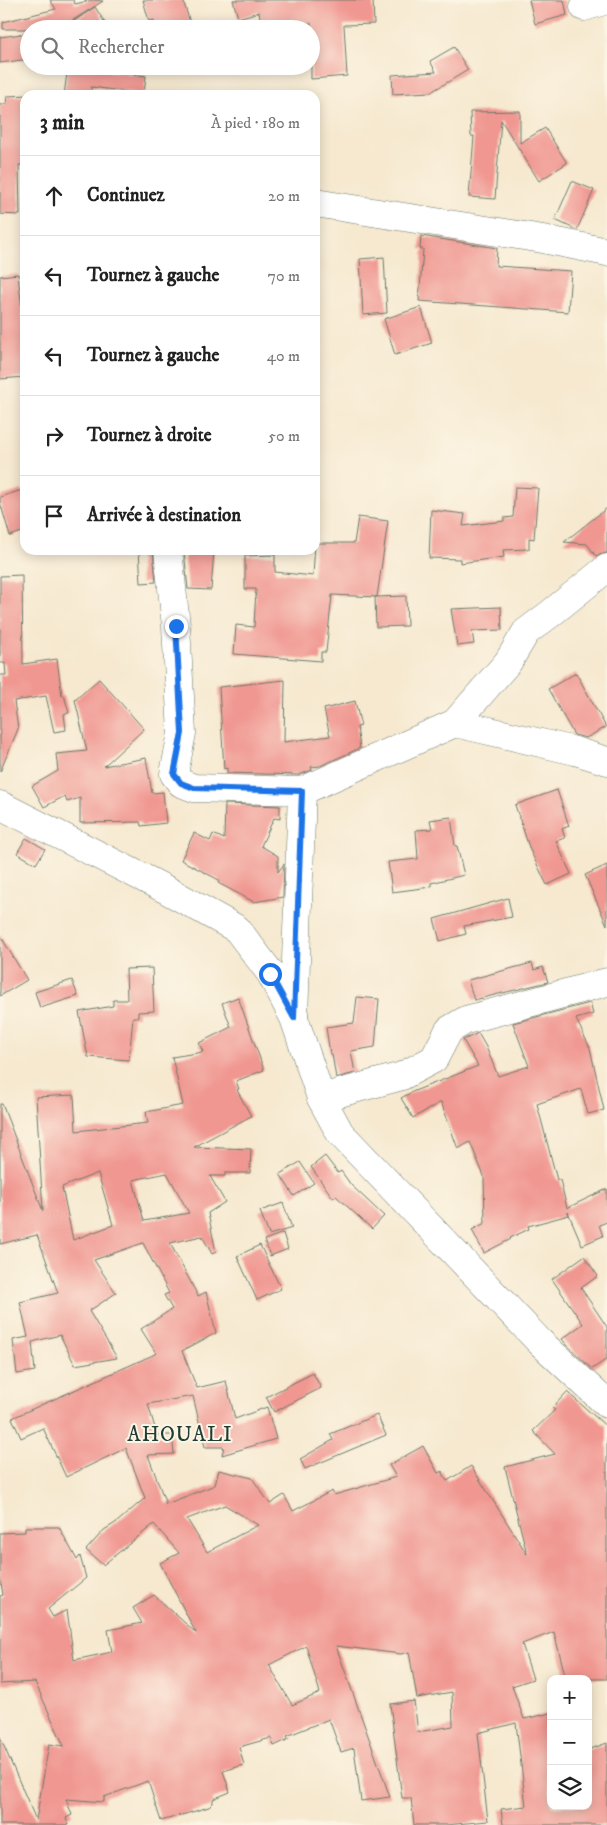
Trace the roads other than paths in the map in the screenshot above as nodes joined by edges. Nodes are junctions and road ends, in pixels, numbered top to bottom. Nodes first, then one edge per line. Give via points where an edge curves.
1 (320, 204) edge
2 (607, 252) edge
3 (169, 555) edge
4 (607, 568) edge
5 (455, 722) junction
6 (607, 761) edge
7 (302, 791) junction
8 (0, 805) edge
9 (607, 982) edge
10 (294, 1018) junction
11 (321, 1098) junction
12 (607, 1404) edge

1 - 2 street
3 - 7 street via 182,733 174,774 181,783 194,788
4 - 5 street via 526,632 508,662
5 - 6 street
5 - 7 street
7 - 10 street
8 - 10 street via 236,929 270,974
9 - 11 street via 466,1020 449,1030 434,1059 402,1076
10 - 11 street
11 - 12 street via 340,1133 540,1342

